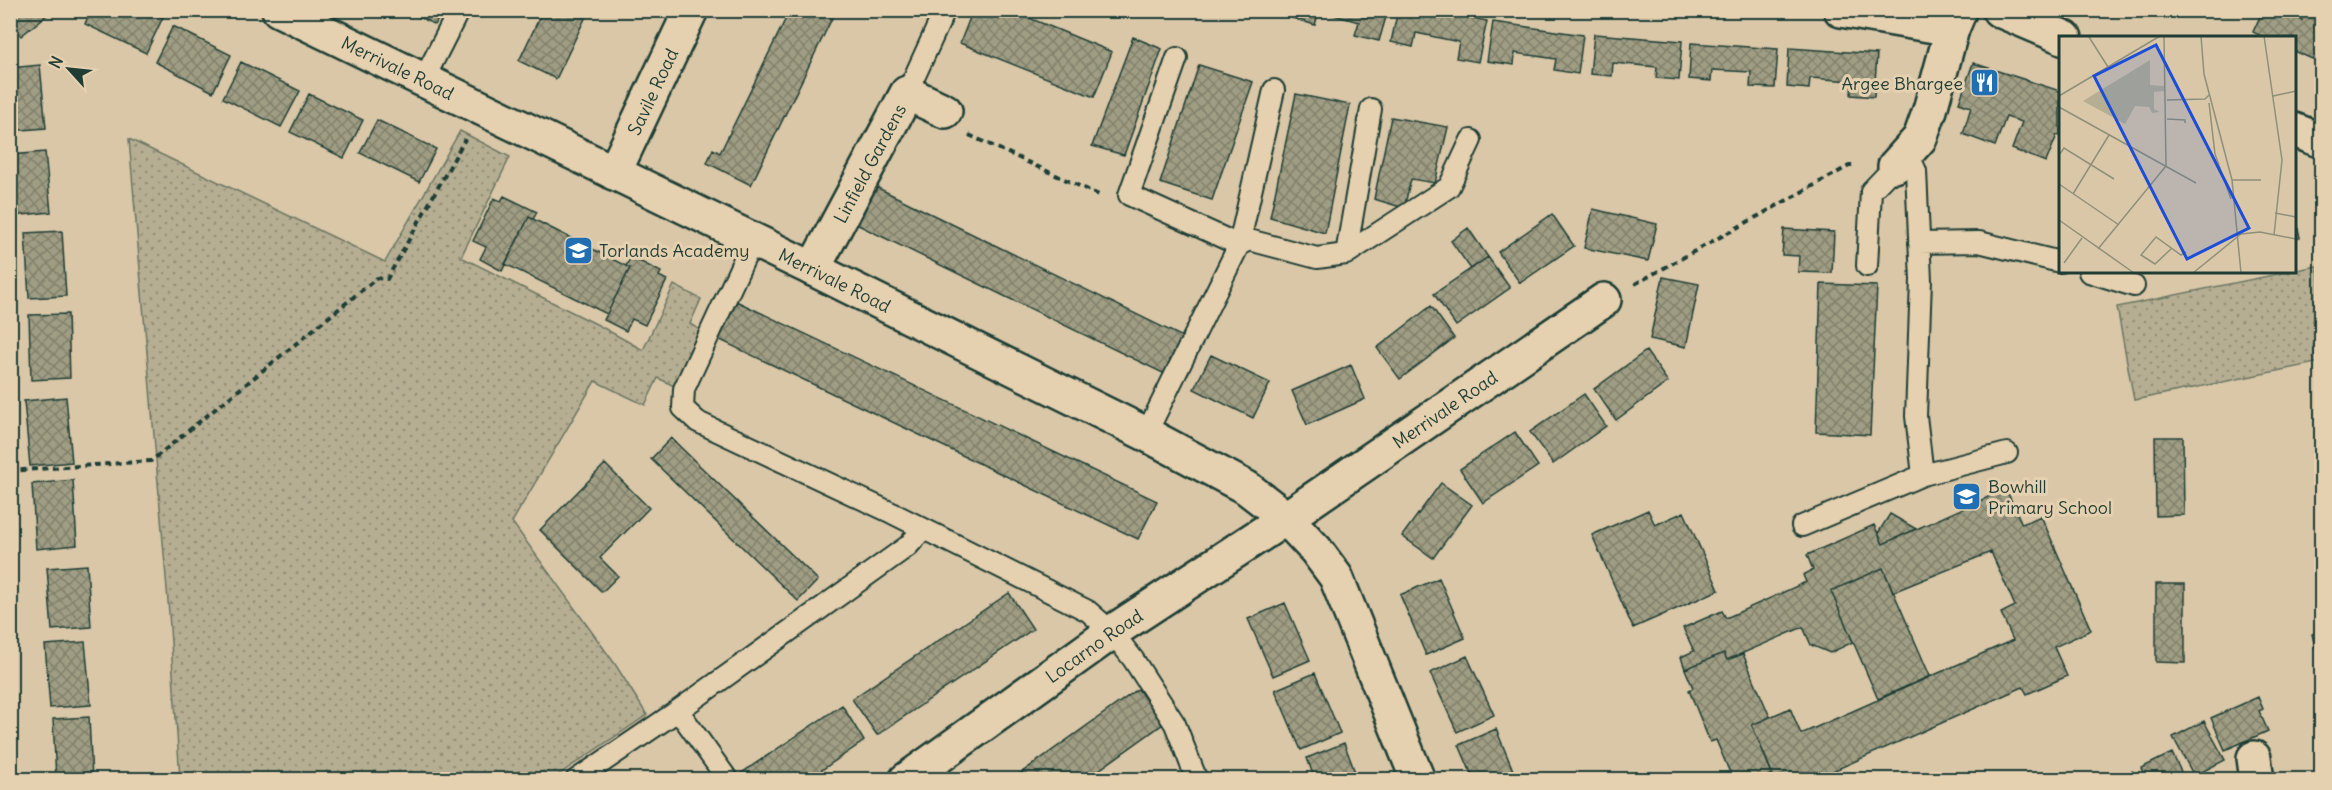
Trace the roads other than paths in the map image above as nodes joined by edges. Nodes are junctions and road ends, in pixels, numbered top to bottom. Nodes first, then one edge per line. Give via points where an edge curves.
1 (279, 10) edge
2 (459, 10) edge
3 (691, 10) edge
4 (945, 10) edge
5 (1841, 10) edge
6 (1999, 10) edge
7 (1956, 20) edge
8 (2060, 36) edge
9 (1177, 58) dead end
10 (423, 81) junction
11 (1274, 90) dead end
12 (907, 93) junction
13 (1371, 109) dead end
14 (945, 111) road end
15 (2296, 130) edge
16 (1471, 140) dead end
17 (2322, 141) edge
18 (1902, 160) junction
19 (614, 173) junction
20 (753, 240) junction
21 (1919, 243) junction
22 (1239, 245) junction
23 (1346, 254) junction
24 (2059, 262) edge
25 (1867, 266) dead end
26 (813, 269) junction
27 (2093, 273) edge
28 (2134, 286) dead end
29 (1604, 300) road end
30 (1146, 434) junction
31 (2007, 453) dead end
32 (1923, 475) junction
33 (1286, 518) junction
34 (1802, 526) dead end
35 (923, 529) junction
36 (1112, 632) junction
37 (676, 712) junction
38 (576, 780) edge
39 (728, 780) edge
40 (906, 780) edge
41 (1197, 780) edge
42 (1418, 780) edge

1 - 10 street, Merrivale Road
2 - 10 lane
3 - 19 street, Savile Road
4 - 12 lane
5 - 7 street
6 - 8 street
7 - 18 street via 1920,138
9 - 22 lane via 1129,195
10 - 19 street, Merrivale Road
11 - 22 lane
12 - 14 street, Linfield Gardens
12 - 26 street, Linfield Gardens
13 - 23 lane
15 - 17 street
16 - 23 lane via 1449,187
18 - 21 lane via 1916,171
18 - 25 lane via 1871,191
19 - 20 street, Merrivale Road
20 - 26 street, Merrivale Road
20 - 35 lane via 684,389 683,408 698,422
21 - 24 lane via 1979,242
21 - 32 lane via 1916,416
22 - 23 lane via 1249,240 1317,258
22 - 30 lane
26 - 30 street, Merrivale Road
27 - 28 lane
29 - 33 street, Merrivale Road
30 - 33 street, Merrivale Road via 1247,488
31 - 32 lane
32 - 34 lane
33 - 36 street, Locarno Road
33 - 42 street, Merrivale Road via 1336,577
35 - 36 lane via 1088,611
35 - 37 lane via 908,546
36 - 40 street, Locarno Road
36 - 41 lane via 1175,724
37 - 38 lane
37 - 39 lane

